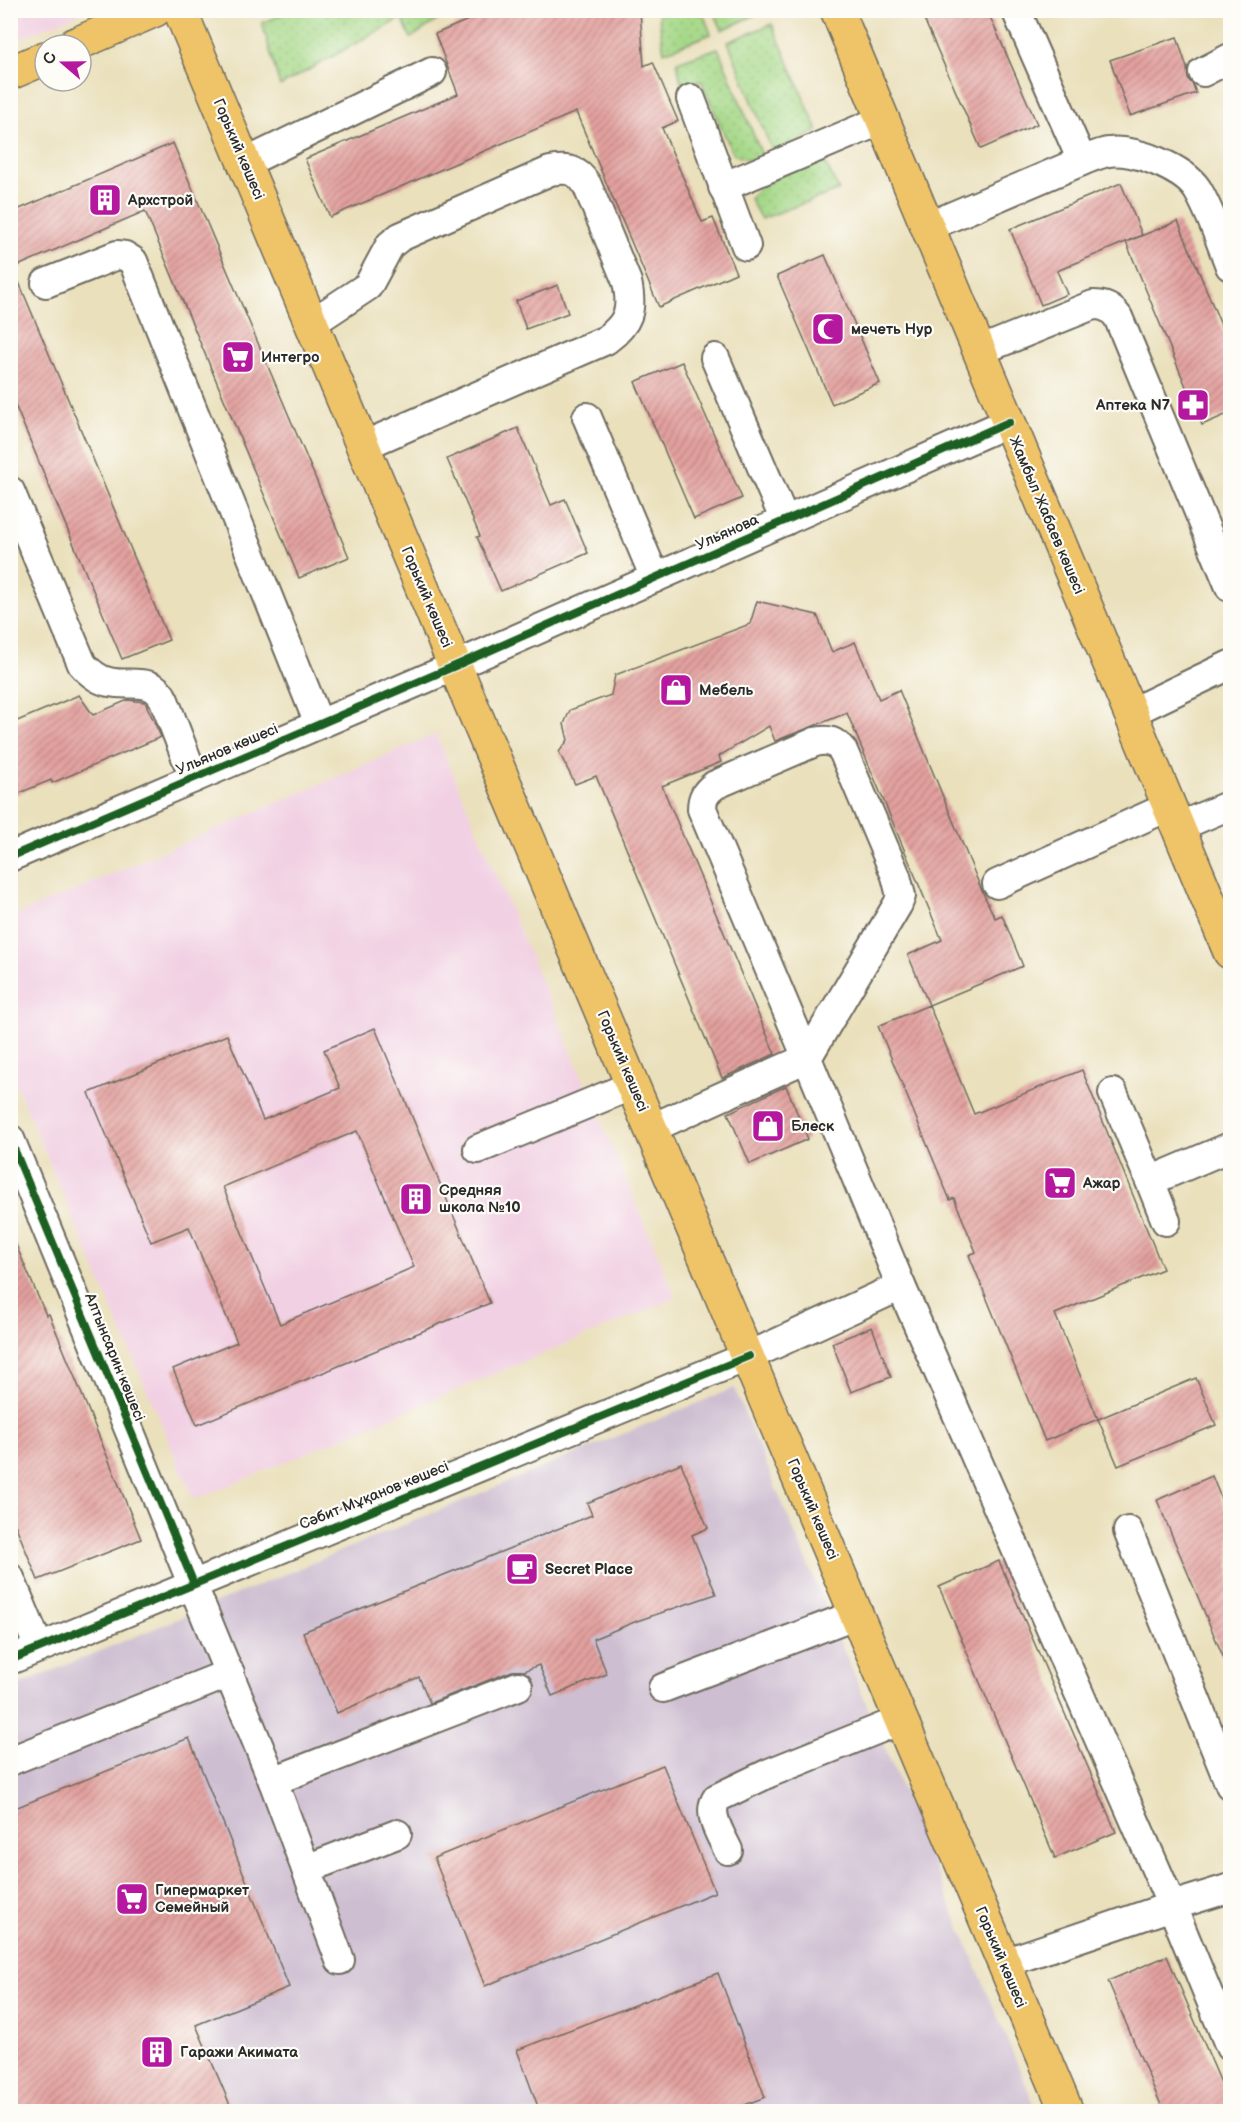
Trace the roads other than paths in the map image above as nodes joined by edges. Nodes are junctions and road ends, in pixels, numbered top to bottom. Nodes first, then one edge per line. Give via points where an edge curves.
1 (155, 10) edge
2 (180, 10) edge
3 (837, 10) edge
4 (1016, 10) edge
5 (93, 37) edge
6 (1230, 58) edge
7 (33, 63) edge
8 (432, 72) dead end
9 (1203, 72) dead end
10 (10, 73) edge
11 (691, 99) dead end
12 (882, 120) junction
13 (1082, 160) junction
14 (245, 164) junction
15 (723, 187) junction
16 (927, 227) junction
17 (746, 246) dead end
18 (1230, 266) edge
19 (46, 283) dead end
20 (312, 323) junction
21 (979, 351) junction
22 (715, 358) dead end
23 (587, 417) dead end
24 (1009, 422) junction
25 (363, 446) junction
26 (10, 491) edge
27 (785, 521) junction
28 (655, 578) junction
29 (1230, 587) edge
30 (1230, 665) edge
31 (455, 666) junction
32 (1130, 713) junction
33 (319, 724) junction
34 (194, 778) junction
35 (1230, 805) edge
36 (1174, 817) junction
37 (10, 857) edge
38 (997, 884) dead end
39 (1230, 952) edge
40 (807, 1058) junction
41 (633, 1085) junction
42 (1113, 1093) dead end
43 (652, 1128) junction
44 (10, 1139) edge
45 (1230, 1147) edge
46 (478, 1149) dead end
47 (1150, 1181) junction
48 (1166, 1221) dead end
49 (902, 1286) junction
50 (748, 1356) junction
51 (1128, 1531) dead end
52 (194, 1584) junction
53 (14, 1596) edge
54 (857, 1614) junction
55 (39, 1648) junction
56 (10, 1660) edge
57 (230, 1673) junction
58 (518, 1686) dead end
59 (663, 1688) dead end
60 (901, 1720) junction
61 (10, 1761) edge
62 (273, 1781) junction
63 (1230, 1785) edge
64 (397, 1834) dead end
65 (728, 1850) dead end
66 (306, 1869) junction
67 (1230, 1888) edge
68 (1172, 1906) junction
69 (340, 1960) dead end
70 (1004, 1963) junction
71 (1230, 2047) edge
72 (1067, 2112) edge

1 - 5 main road
2 - 14 main road, Горький көшесі
3 - 12 main road, Жамбыл Жабаев көшесі
4 - 13 street
6 - 9 street
7 - 10 main road
8 - 14 street
11 - 15 street
12 - 15 street
12 - 16 main road, Жамбыл Жабаев көшесі
13 - 16 street
13 - 18 street via 1120,152 1154,161 1184,176 1202,199
14 - 20 main road, Горький көшесі
15 - 17 street
16 - 21 main road, Жамбыл Жабаев көшесі
19 - 33 street via 117,255 133,261
20 - 25 main road, Горький көшесі
20 - 25 street via 368,286 387,250 400,237 550,171 572,171 587,186 627,282 628,316 619,330 606,340
21 - 24 main road, Жамбыл Жабаев көшесі
21 - 29 street via 1094,305 1108,306 1118,317
22 - 27 street
23 - 28 street
24 - 27 street, Ульянова
24 - 32 main road, Жамбыл Жабаев көшесі
25 - 31 main road, Горький көшесі
26 - 34 street via 82,664 106,681 143,683 157,688
27 - 28 street, Ульянова
28 - 31 street, Ульянова
30 - 32 street
31 - 33 street, Ульянов көшесі
31 - 41 main road, Горький көшесі
32 - 36 main road, Жамбыл Жабаев көшесі
33 - 34 street, Ульянов көшесі
34 - 37 street, Ульянов көшесі
35 - 36 street
36 - 38 street
36 - 39 main road, Жамбыл Жабаев көшесі
40 - 40 street via 901,896 843,751 832,741 824,740 715,785 702,799 705,818
40 - 43 street
40 - 49 street
41 - 43 main road, Горький көшесі
41 - 46 street
42 - 47 street
43 - 50 main road, Горький көшесі
44 - 52 street, Алтынсарин көшесі
45 - 47 street
47 - 48 street
49 - 50 street, Сәбит Мұқанов көшесі
49 - 68 street
50 - 52 street, Сәбит Мұқанов көшесі
50 - 54 main road, Горький көшесі
51 - 63 street
52 - 55 street, Сәбит Мұқанов көшесі
52 - 57 street, Алтынсарин көшесі
53 - 55 street
54 - 59 street
54 - 60 main road, Горький көшесі
55 - 56 street, Сәбит Мұқанов көшесі
57 - 61 street
57 - 62 street, Алтынсарин көшесі
58 - 62 street
60 - 65 street via 717,1798 712,1811
60 - 70 main road, Горький көшесі
62 - 66 street, Алтынсарин көшесі
64 - 66 street
66 - 69 street, Алтынсарин көшесі
67 - 68 street
68 - 70 street
68 - 71 street
70 - 72 main road, Горький көшесі

